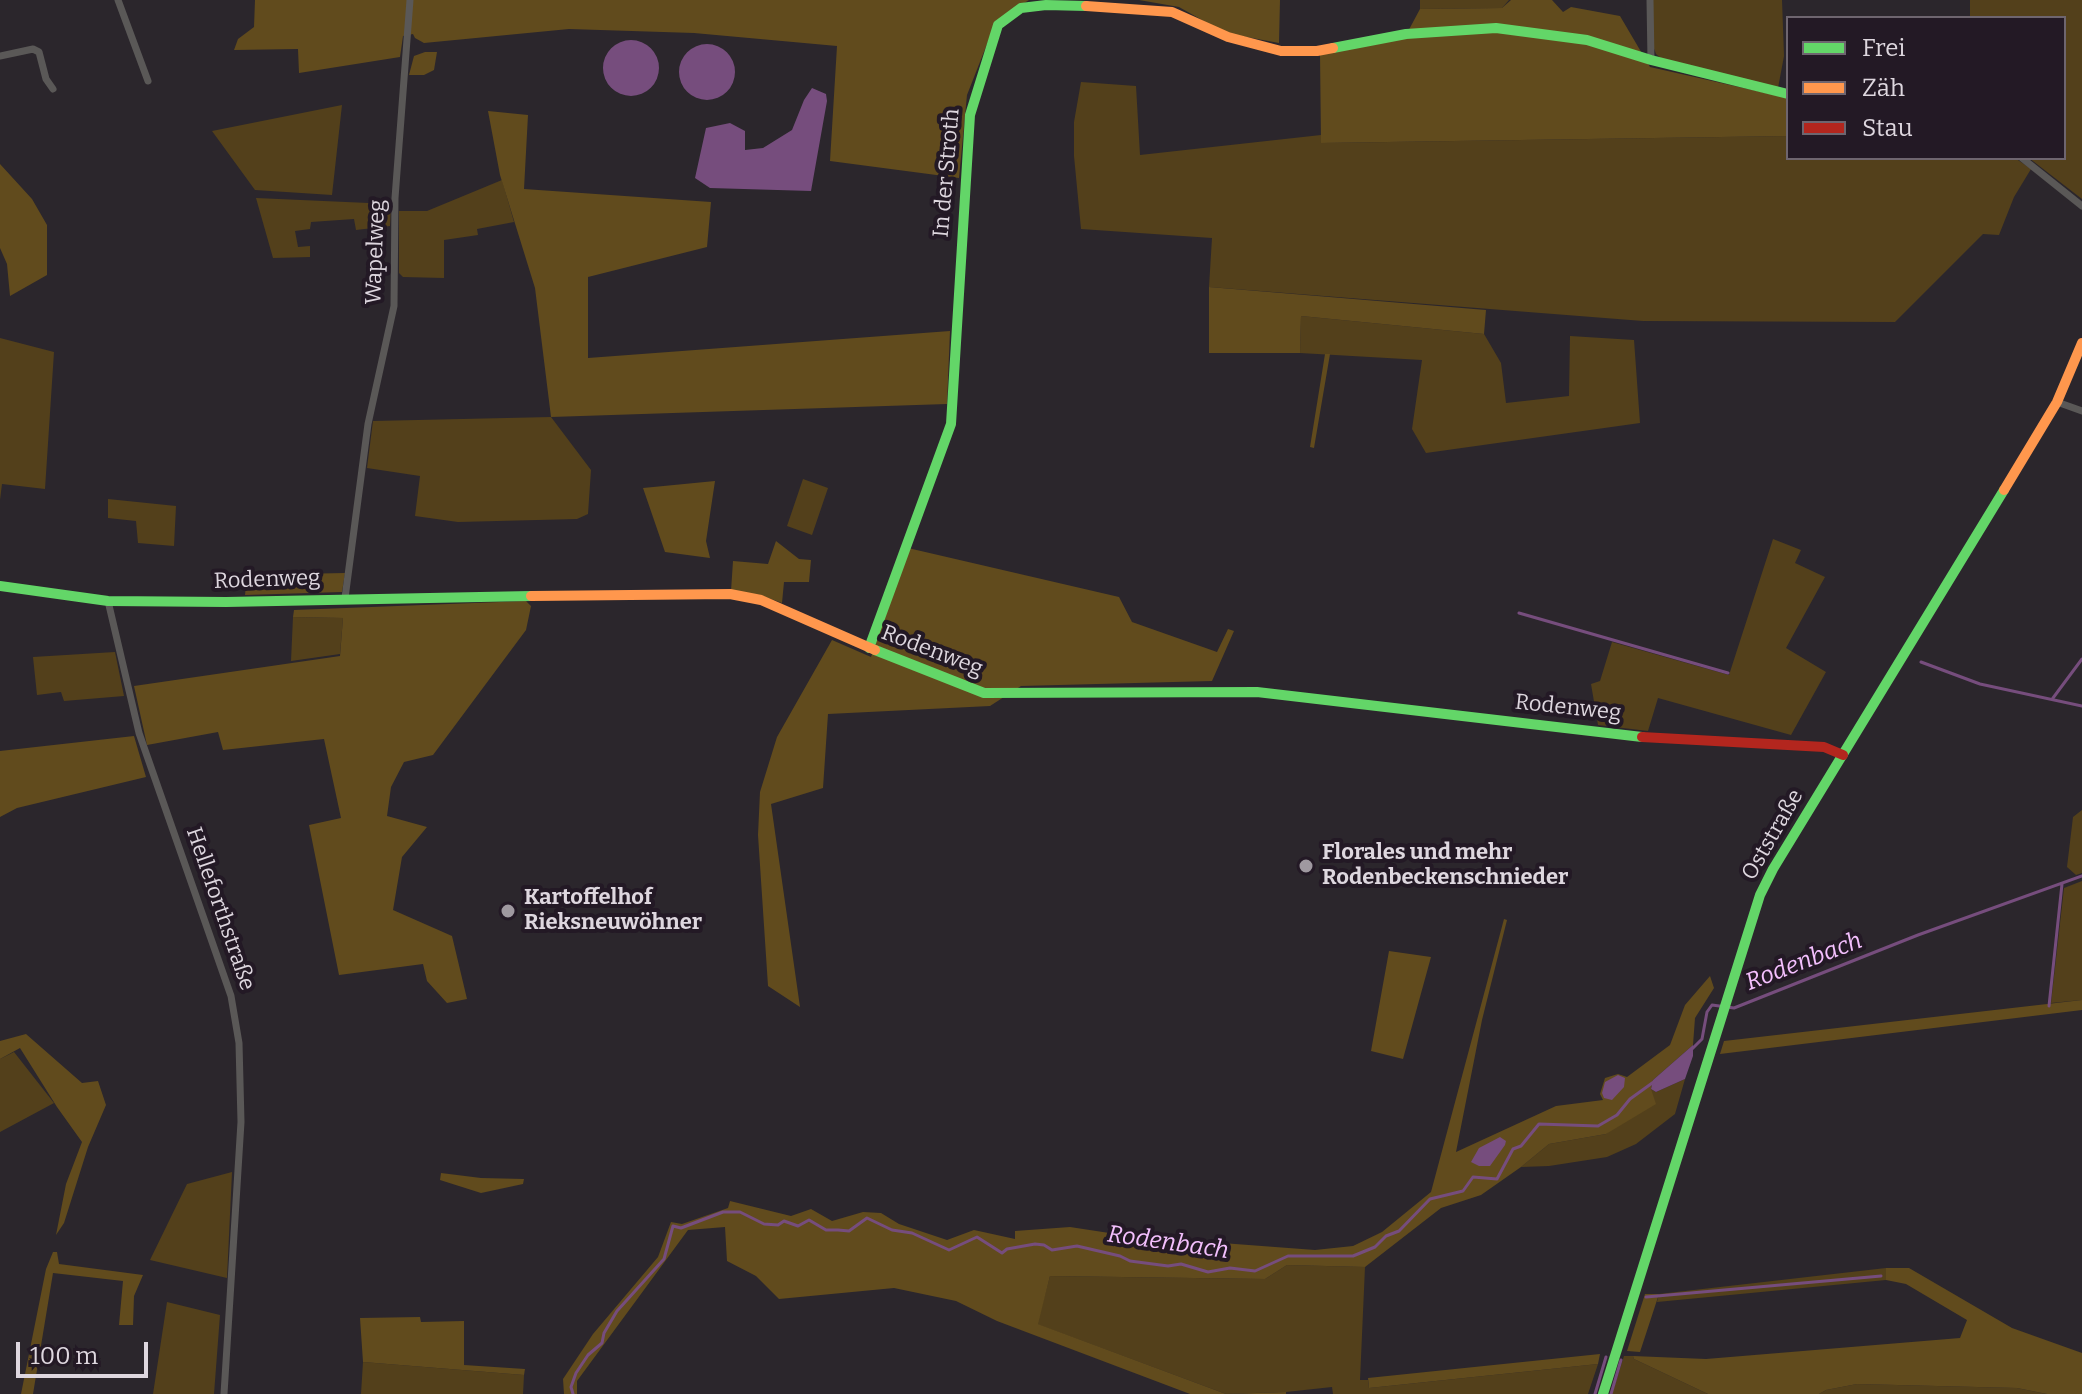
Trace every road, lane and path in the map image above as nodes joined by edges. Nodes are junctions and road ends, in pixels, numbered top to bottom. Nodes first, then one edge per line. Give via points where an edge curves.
1 (118, 0) edge
2 (410, 0) edge
3 (1650, 0) edge
4 (0, 56) edge
5 (1651, 60) junction
6 (148, 81) dead end
7 (53, 89) dead end
8 (1786, 94) edge
9 (2024, 160) edge
10 (2082, 206) edge
11 (2082, 343) edge
12 (2057, 402) junction
13 (2082, 411) edge
14 (0, 586) edge
15 (345, 598) junction
16 (108, 601) junction
17 (869, 648) junction
18 (1843, 755) junction
19 (224, 1394) edge
20 (1603, 1394) edge

1 - 6 street
2 - 15 street, Wapelweg via 395,198 394,306 368,424
3 - 5 street
4 - 7 street via 39,52
5 - 8 street, In der Stroth
5 - 17 street, In der Stroth via 1587,40 1496,28 1281,51 1153,9 1046,5 1021,8 1009,16 998,25 970,115 951,424
9 - 10 street
11 - 12 street, Oststraße
12 - 13 street
12 - 18 street, Oststraße
14 - 16 street
15 - 16 street, Rodenweg
15 - 17 street, Rodenweg via 730,594 761,600
16 - 19 street, Helleforthstraße via 139,733 231,996 239,1043 241,1122
17 - 18 street, Rodenweg via 984,693 1257,692 1671,740 1824,747
18 - 20 street, Oststraße via 1760,895

